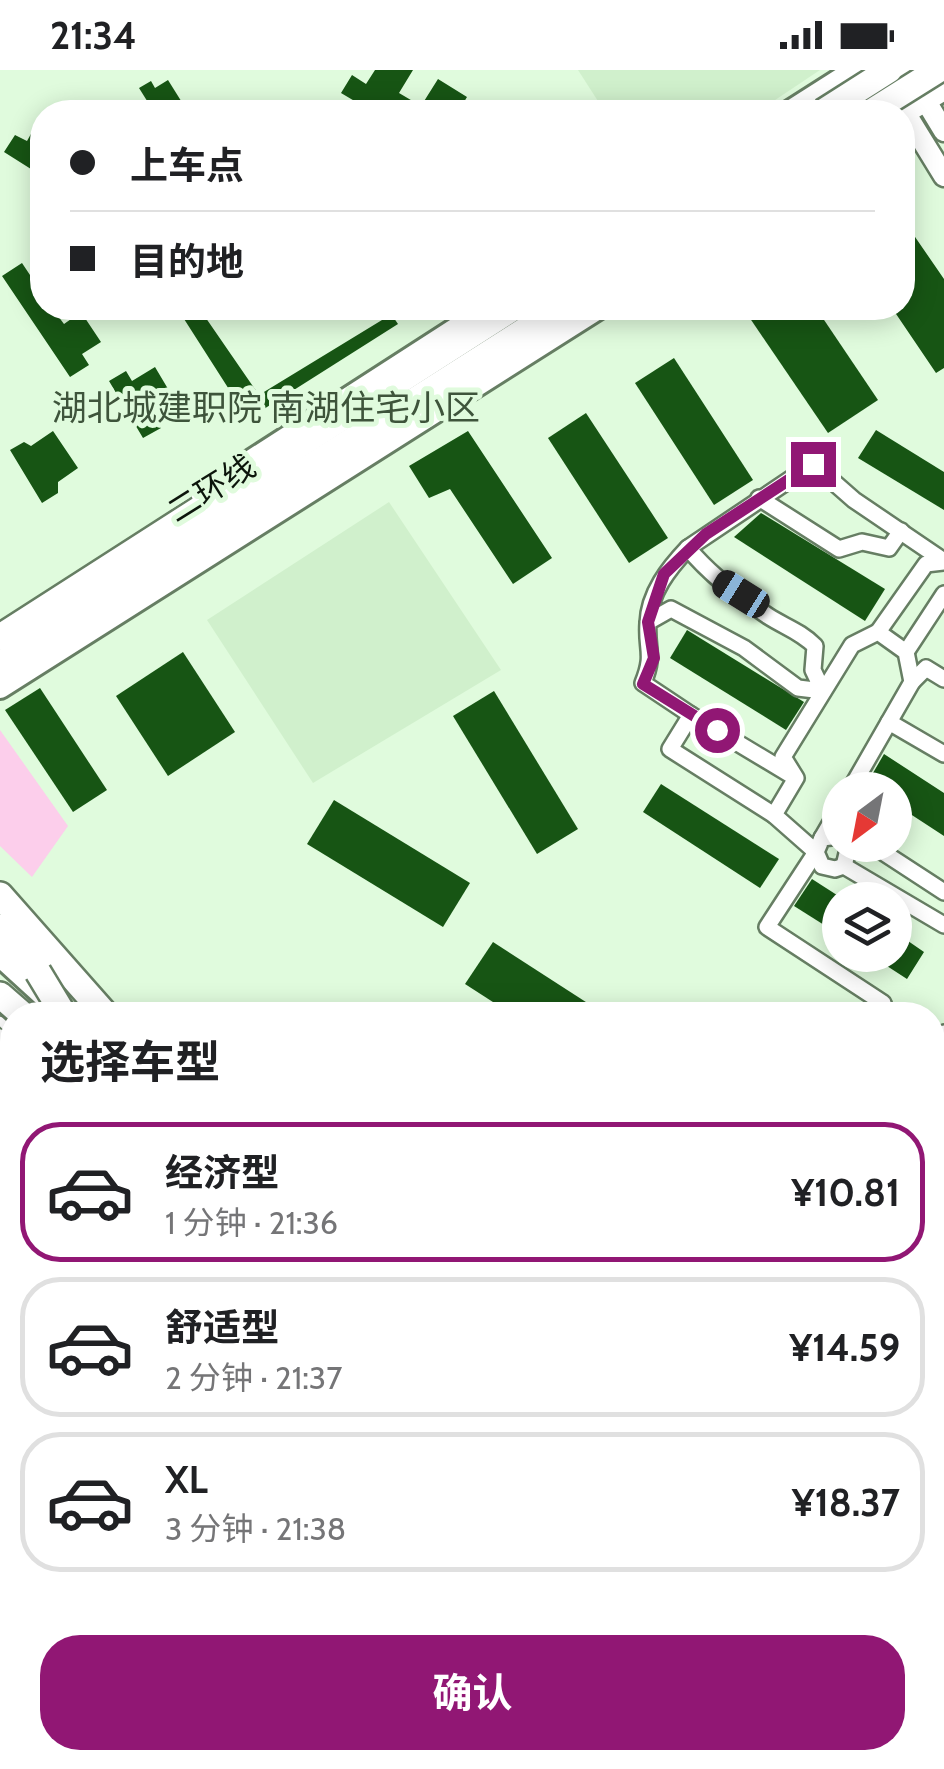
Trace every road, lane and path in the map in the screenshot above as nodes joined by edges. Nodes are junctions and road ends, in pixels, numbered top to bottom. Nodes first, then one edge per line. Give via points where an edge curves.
1 (856, 70) edge
2 (878, 70) edge
3 (889, 70) edge
4 (907, 70) edge
5 (938, 70) edge
6 (935, 95) edge
7 (809, 100) edge
8 (841, 100) edge
9 (890, 100) edge
10 (896, 100) edge
11 (915, 131) edge
12 (944, 131) edge
13 (944, 176) edge
14 (469, 320) edge
15 (494, 320) edge
16 (541, 320) edge
17 (579, 320) edge
18 (759, 498) junction
19 (901, 531) junction
20 (688, 548) junction
21 (944, 562) edge
22 (944, 594) edge
23 (648, 622) junction
24 (0, 623) edge
25 (878, 632) junction
26 (0, 637) edge
27 (906, 652) junction
28 (0, 664) edge
29 (944, 679) edge
30 (912, 682) junction
31 (0, 686) edge
32 (823, 692) junction
33 (691, 715) junction
34 (889, 722) junction
35 (944, 754) edge
36 (860, 772) edge
37 (796, 778) junction
38 (774, 815) junction
39 (822, 840) edge
40 (822, 844) edge
41 (819, 845) junction
42 (845, 862) edge
43 (898, 862) edge
44 (844, 866) junction
45 (944, 892) edge
46 (0, 895) edge
47 (944, 925) edge
48 (0, 927) edge
49 (0, 956) edge
50 (51, 1002) edge
51 (57, 1002) edge
52 (95, 1002) edge
53 (881, 1002) edge

1 - 7 main road
2 - 10 main road
3 - 8 highway, bridge
4 - 6 main road
5 - 9 highway, bridge
6 - 12 main road
11 - 13 main road
14 - 24 main road
15 - 26 highway
16 - 28 highway, 二环线
17 - 31 main road
18 - 19 street via 839,549 862,542 889,548
18 - 19 street via 813,464
18 - 20 street
19 - 21 street
20 - 23 street via 664,574
20 - 32 street via 711,576 800,631 814,646 813,670
21 - 25 street via 926,564
22 - 27 street
23 - 32 street via 671,609 744,648 798,688
23 - 33 street via 654,658 643,684
25 - 27 street
25 - 32 street via 852,645
27 - 30 street
29 - 30 street via 926,668
30 - 34 street
32 - 37 street via 783,757
33 - 37 street
33 - 38 street via 670,750
34 - 35 street
34 - 36 street
37 - 38 street
38 - 41 street
39 - 41 street
40 - 41 street
41 - 44 street via 822,866
41 - 53 street via 767,927
42 - 44 street
43 - 45 street
44 - 47 street
46 - 52 highway
48 - 51 highway, bridge
49 - 50 main road

